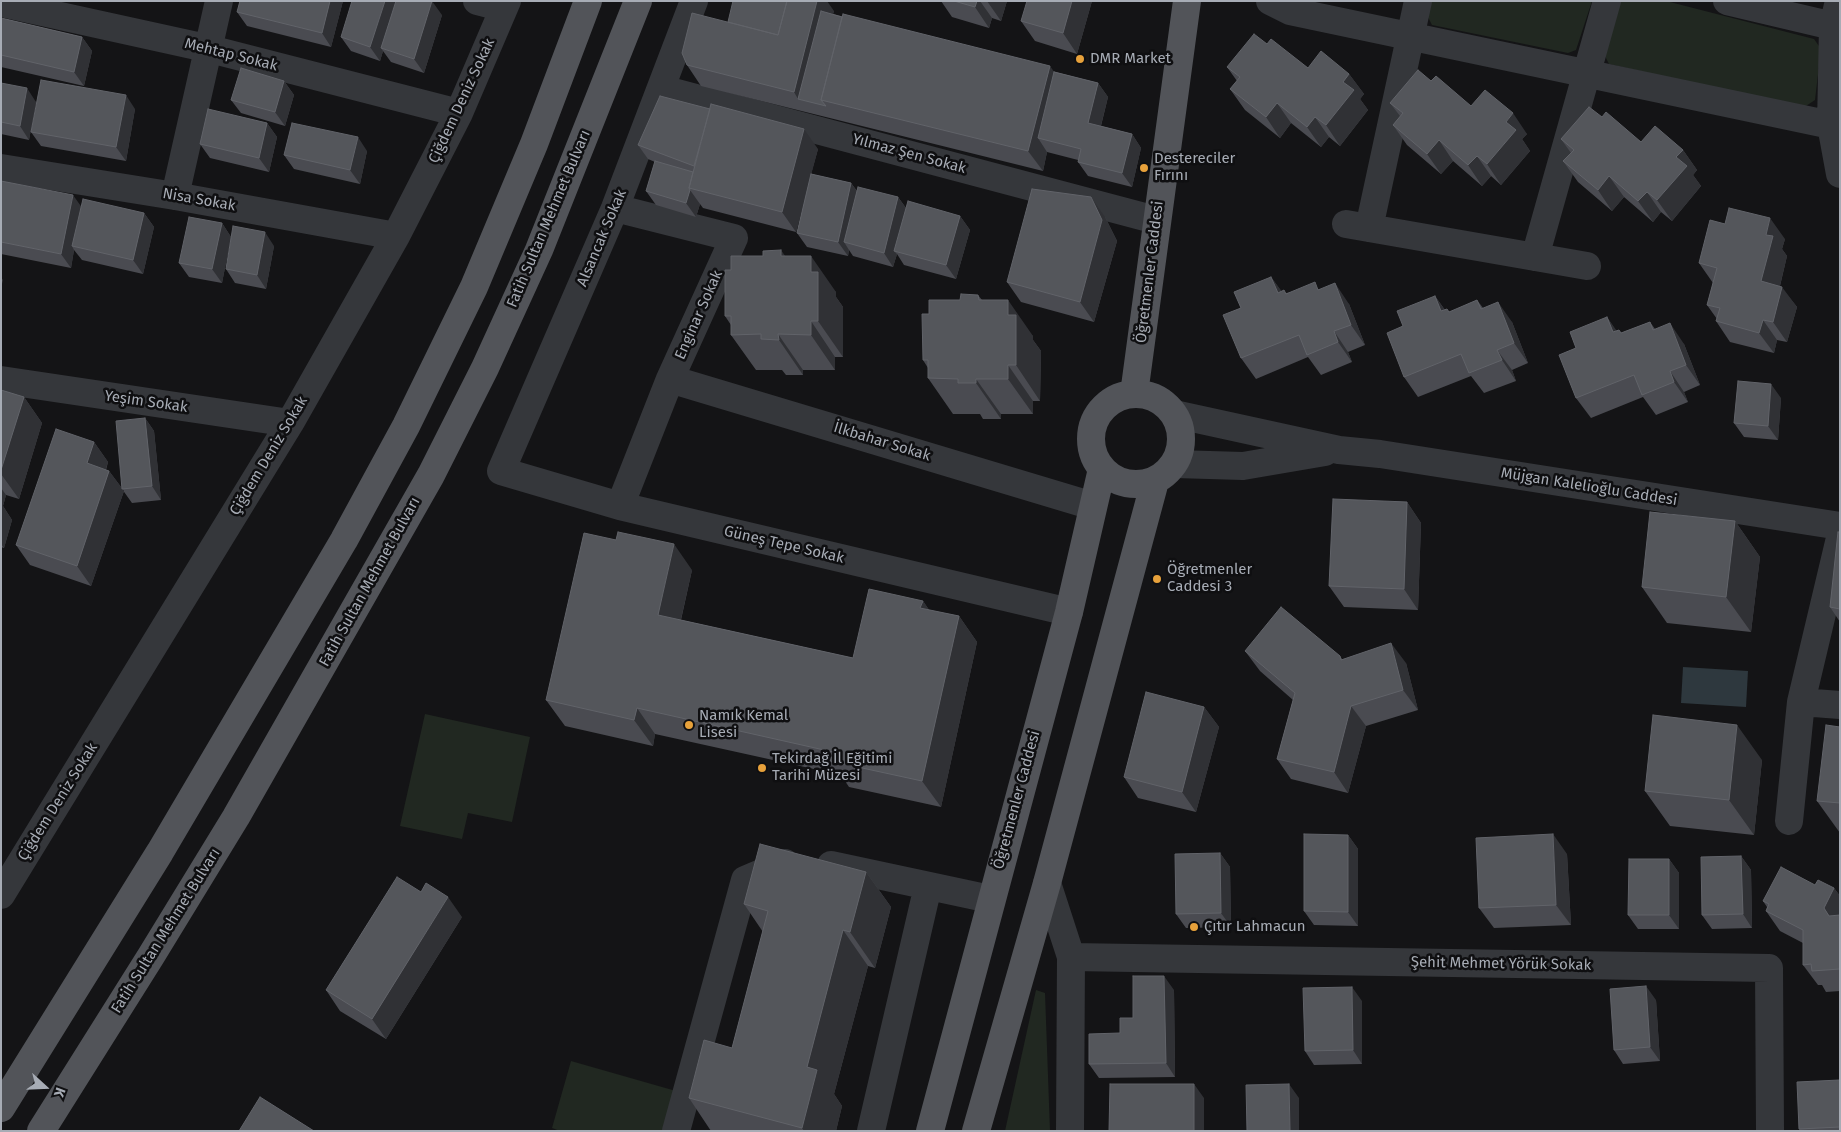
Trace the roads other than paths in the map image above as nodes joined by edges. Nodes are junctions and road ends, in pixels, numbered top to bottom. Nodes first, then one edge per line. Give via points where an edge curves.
1 (219, 1) edge
2 (477, 1) edge
3 (588, 1) edge
4 (638, 1) edge
5 (694, 1) edge
6 (1186, 1) edge
7 (1270, 1) edge
8 (1418, 1) edge
9 (1607, 1) edge
10 (1727, 1) edge
11 (1, 3) edge
12 (505, 5) edge
13 (1836, 14) edge
14 (1411, 36) junction
15 (206, 48) junction
16 (1586, 74) junction
17 (662, 88) junction
18 (459, 113) junction
19 (1832, 125) junction
20 (1, 168) edge
21 (1840, 174) edge
22 (175, 196) junction
23 (615, 208) junction
24 (1156, 220) junction
25 (396, 236) junction
26 (1535, 257) junction
27 (1587, 266) dead end
28 (670, 379) junction
29 (1, 380) edge
30 (1134, 394) junction
31 (1174, 414) junction
32 (290, 423) junction
33 (1339, 450) junction
34 (1102, 469) junction
35 (501, 471) joint
36 (1165, 472) junction
37 (620, 506) junction
38 (1093, 506) junction
39 (1840, 526) edge
40 (1840, 538) edge
41 (1069, 612) junction
42 (1801, 702) junction
43 (1840, 705) edge
44 (1789, 821) dead end
45 (1047, 883) junction
46 (928, 886) junction
47 (1, 895) edge
48 (990, 899) junction
49 (1071, 957) junction
50 (1, 1108) edge
51 (41, 1131) edge
52 (676, 1131) edge
53 (871, 1131) edge
54 (930, 1131) edge
55 (976, 1131) edge
56 (1070, 1131) edge
57 (1770, 1131) edge

1 - 15 street
2 - 12 street
3 - 50 main road via 534,144 477,278 406,426 344,540 165,844
4 - 51 main road, Fatih Sultan Mehmet Bulvarı via 538,250 485,368 431,475 236,817
5 - 17 street, Alsancak Sokak
6 - 24 main road, Öğretmenler Caddesi
7 - 14 street via 1290,11
8 - 14 street
9 - 16 street
10 - 13 street
11 - 15 street, Mehtap Sokak
12 - 18 street, Çiğdem Deniz Sokak
13 - 19 street
14 - 16 street
14 - 26 street via 1357,226
15 - 18 street, Mehtap Sokak
15 - 22 street
16 - 19 street
16 - 26 street
17 - 23 street, Alsancak Sokak
17 - 24 street, Yılmaz Şen Sokak
18 - 25 street, Çiğdem Deniz Sokak
19 - 21 street
20 - 22 street, Nisa Sokak
22 - 25 street, Nisa Sokak
23 - 28 street, Enginar Sokak via 734,238
23 - 35 street, Alsancak Sokak
24 - 30 main road, Öğretmenler Caddesi
25 - 32 street, Çiğdem Deniz Sokak
26 - 27 street
28 - 37 street, Enginar Sokak
28 - 38 street, İlkbahar Sokak
29 - 32 street, Yeşim Sokak
30 - 31 main road via 1150,396 1164,403
30 - 34 main road via 1108,404 1098,414 1092,428 1094,456
31 - 33 street, Müjgan Kalelioğlu Caddesi
31 - 36 main road via 1182,439
32 - 47 street, Çiğdem Deniz Sokak
33 - 36 street, Müjgan Kalelioğlu Caddesi via 1243,466
33 - 39 street, Müjgan Kalelioğlu Caddesi
34 - 36 main road via 1126,484 1141,484
34 - 38 main road, Öğretmenler Caddesi
35 - 37 street, Güneş Tepe Sokak
36 - 45 main road
37 - 41 street, Güneş Tepe Sokak
38 - 41 main road, Öğretmenler Caddesi
40 - 42 street
41 - 48 main road, Öğretmenler Caddesi
42 - 43 street
42 - 44 street
45 - 49 street
45 - 55 main road
46 - 48 street
46 - 52 street via 796,858 745,880
46 - 53 street
48 - 54 main road, Öğretmenler Caddesi
49 - 56 street
49 - 57 street, Şehit Mehmet Yörük Sokak via 1769,968

